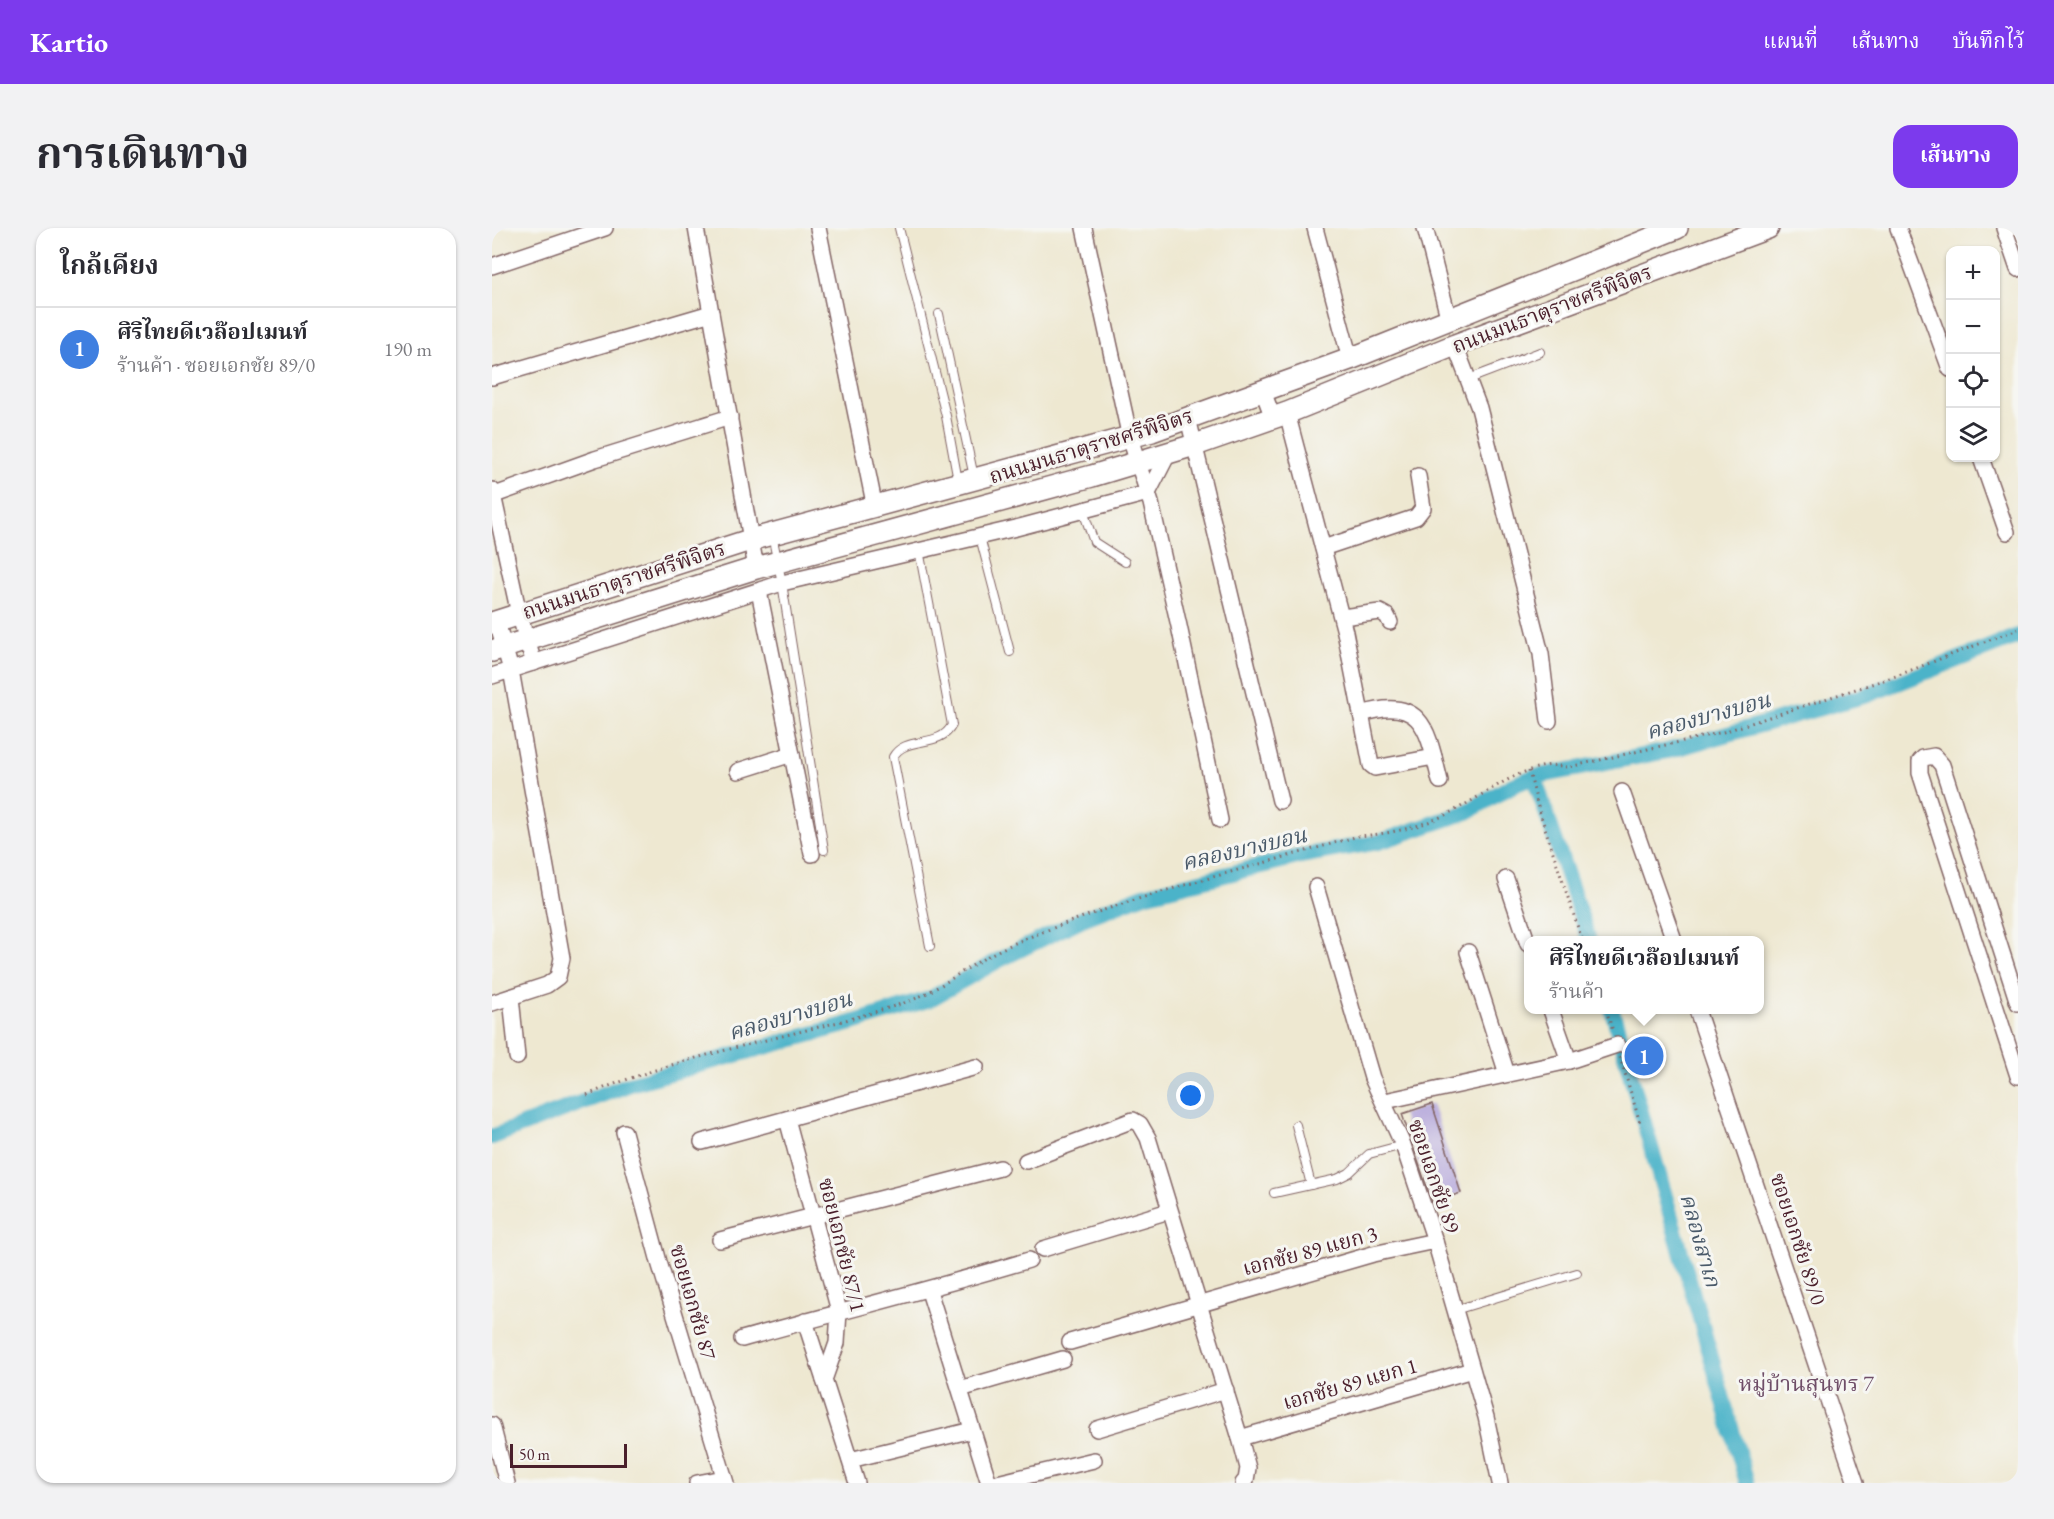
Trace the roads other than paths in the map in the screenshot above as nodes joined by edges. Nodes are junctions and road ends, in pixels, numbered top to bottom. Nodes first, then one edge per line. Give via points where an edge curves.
1 (605, 228) edge
2 (696, 228) edge
3 (818, 228) edge
4 (898, 228) edge
5 (1084, 228) edge
6 (1315, 228) edge
7 (1425, 228) edge
8 (1677, 228) edge
9 (1768, 228) edge
10 (1898, 228) edge
11 (2004, 228) edge
12 (492, 266) edge
13 (2018, 270) edge
14 (711, 313) junction
15 (939, 314) dead end
16 (1449, 320) junction
17 (1455, 345) junction
18 (1540, 352) dead end
19 (1946, 358) edge
20 (1350, 359) junction
21 (492, 376) edge
22 (1469, 379) junction
23 (1263, 391) junction
24 (1280, 416) junction
25 (730, 417) junction
26 (1188, 418) junction
27 (1130, 438) junction
28 (1197, 445) junction
29 (1168, 454) junction
30 (1982, 462) edge
31 (1137, 463) junction
32 (1418, 476) dead end
33 (967, 483) junction
34 (1148, 493) junction
35 (492, 494) edge
36 (875, 508) junction
37 (1083, 511) junction
38 (2007, 532) dead end
39 (772, 535) junction
40 (980, 537) junction
41 (750, 540) junction
42 (1323, 548) junction
43 (919, 550) junction
44 (1125, 562) dead end
45 (756, 568) junction
46 (779, 573) junction
47 (759, 591) junction
48 (519, 614) junction
49 (1342, 617) junction
50 (1390, 622) dead end
51 (494, 623) edge
52 (527, 639) junction
53 (498, 649) edge
54 (1010, 652) dead end
55 (534, 663) junction
56 (511, 670) junction
57 (492, 676) edge
58 (1362, 714) junction
59 (1549, 721) dead end
60 (792, 754) junction
61 (1434, 757) junction
62 (738, 771) dead end
63 (1440, 781) dead end
64 (1622, 792) dead end
65 (1280, 801) dead end
66 (1220, 820) dead end
67 (818, 852) joint
68 (1506, 879) dead end
69 (1316, 887) dead end
70 (1525, 936) edge
71 (1673, 936) edge
72 (930, 946) dead end
73 (1468, 952) dead end
74 (511, 997) junction
75 (492, 1003) edge
76 (2018, 1003) edge
77 (1552, 1014) edge
78 (1698, 1014) edge
79 (1617, 1046) road end
80 (517, 1057) dead end
81 (1569, 1061) junction
82 (976, 1066) dead end
83 (1507, 1074) junction
84 (2018, 1076) edge
85 (1385, 1101) junction
86 (787, 1119) junction
87 (1296, 1125) dead end
88 (624, 1132) dead end
89 (702, 1142) dead end
90 (1403, 1145) junction
91 (1026, 1161) dead end
92 (1000, 1168) dead end
93 (1311, 1185) junction
94 (1274, 1193) dead end
95 (1169, 1211) junction
96 (815, 1216) junction
97 (720, 1240) dead end
98 (1435, 1241) junction
99 (1043, 1249) dead end
100 (1029, 1260) dead end
101 (1577, 1273) dead end
102 (929, 1291) junction
103 (1198, 1304) junction
104 (1455, 1310) junction
105 (839, 1311) junction
106 (805, 1321) junction
107 (742, 1338) dead end
108 (1070, 1341) dead end
109 (1064, 1359) dead end
110 (1472, 1370) junction
111 (824, 1380) junction
112 (960, 1389) junction
113 (1226, 1390) junction
114 (492, 1425) edge
115 (1097, 1429) dead end
116 (972, 1430) junction
117 (1240, 1438) junction
118 (495, 1450) edge
119 (850, 1460) junction
120 (1094, 1460) dead end
121 (725, 1480) edge
122 (507, 1483) edge
123 (697, 1483) edge
124 (857, 1483) edge
125 (989, 1483) edge
126 (997, 1483) edge
127 (1243, 1483) edge
128 (1500, 1483) edge
129 (1856, 1483) edge

1 - 12 street
2 - 14 street
3 - 36 street
4 - 33 lane
5 - 27 street
6 - 20 street
7 - 16 street
8 - 16 street, ถนนมนธาตุราชศรีพิจิตร
9 - 17 street, ถนนมนธาตุราชศรีพิจิตร
10 - 19 street
11 - 13 street
14 - 21 street
14 - 25 street
15 - 33 lane
16 - 20 street, ถนนมนธาตุราชศรีพิจิตร
17 - 22 street
17 - 24 street, ถนนมนธาตุราชศรีพิจิตร
18 - 22 lane
20 - 23 street, ถนนมนธาตุราชศรีพิจิตร
22 - 59 street via 1541,654
23 - 24 street
23 - 26 street, ถนนมนธาตุราชศรีพิจิตร
24 - 28 street, ถนนมนธาตุราชศรีพิจิตร
24 - 42 street
25 - 35 street
25 - 41 street
26 - 27 street, ถนนมนธาตุราชศรีพิจิตร
26 - 28 street
27 - 31 street
27 - 33 street, ถนนมนธาตุราชศรีพิจิตร
28 - 29 street, ถนนมนธาตุราชศรีพิจิตร
28 - 65 street
29 - 31 street, ถนนมนธาตุราชศรีพิจิตร
29 - 34 street, ถนนมนธาตุราชศรีพิจิตร
30 - 38 street
31 - 34 street
31 - 46 street, ถนนมนธาตุราชศรีพิจิตร
32 - 42 street via 1423,508 1416,517
33 - 36 street, ถนนมนธาตุราชศรีพิจิตร
34 - 37 street, ถนนมนธาตุราชศรีพิจิตร
34 - 66 street
35 - 48 street
36 - 39 street, ถนนมนธาตุราชศรีพิจิตร
37 - 40 street, ถนนมนธาตุราชศรีพิจิตร
37 - 44 lane via 1094,542
39 - 41 street, ถนนมนธาตุราชศรีพิจิตร
39 - 46 lane
40 - 43 street, ถนนมนธาตุราชศรีพิจิตร
40 - 54 lane
41 - 45 street
41 - 48 street, ถนนมนธาตุราชศรีพิจิตร
42 - 49 street
43 - 46 street, ถนนมนธาตุราชศรีพิจิตร
43 - 72 lane via 952,725 939,738 901,748 892,758
45 - 46 street, ถนนมนธาตุราชศรีพิจิตร
45 - 52 street, ถนนมนธาตุราชศรีพิจิตร
46 - 47 street, ถนนมนธาตุราชศรีพิจิตร
46 - 67 lane
47 - 55 street, ถนนมนธาตุราชศรีพิจิตร
47 - 60 street
48 - 51 street, ถนนมนธาตุราชศรีพิจิตร
48 - 52 street
49 - 50 street via 1380,612
49 - 58 street
51 - 53 street
52 - 53 street, ถนนมนธาตุราชศรีพิจิตร
52 - 55 street
53 - 56 street
55 - 56 street, ถนนมนธาตุราชศรีพิจิตร
56 - 57 street, ถนนมนธาตุราชศรีพิจิตร
56 - 74 street via 562,958 558,977
58 - 61 street via 1383,707 1420,720
58 - 61 street via 1373,767
60 - 62 street
60 - 67 street
61 - 63 street
64 - 71 street
68 - 70 street
69 - 85 street, ซอยเอกชัย 89 via 1372,1078
73 - 83 street
74 - 75 street
74 - 80 street
76 - 84 street via 1942,765 1934,756 1923,758 1920,773
77 - 81 street
78 - 129 street, ซอยเอกชัย 89/0
79 - 81 street
81 - 83 street
82 - 86 street
83 - 85 street
85 - 90 street, ซอยเอกชัย 89
86 - 89 street
86 - 96 street, ซอยเอกชัย 87/1
87 - 93 lane
88 - 121 street, ซอยเอกชัย 87
90 - 93 lane via 1369,1154 1349,1173
90 - 98 street, ซอยเอกชัย 89
91 - 95 street via 1136,1120 1148,1138
92 - 96 street
93 - 94 lane
95 - 99 street
95 - 103 street
96 - 97 street
96 - 105 street, ซอยเอกชัย 87/1
98 - 103 street, เอกชัย 89 แยก 3 via 1373,1254
98 - 104 street, ซอยเอกชัย 89
100 - 102 street
101 - 104 lane
102 - 105 street
102 - 112 street
103 - 108 street, เอกชัย 89 แยก 3
103 - 113 street
104 - 110 street, ซอยเอกชัย 89
105 - 106 street
105 - 111 street, ซอยเอกชัย 87/1 via 837,1343
106 - 107 street
106 - 111 street
109 - 112 street
110 - 117 street, เอกชัย 89 แยก 1
110 - 128 street, ซอยเอกชัย 89
111 - 119 street
112 - 116 street
113 - 115 street
113 - 117 street
114 - 118 street
116 - 119 street
116 - 125 street
117 - 127 street via 1248,1468
118 - 122 street
119 - 124 street
120 - 126 street
121 - 123 street

